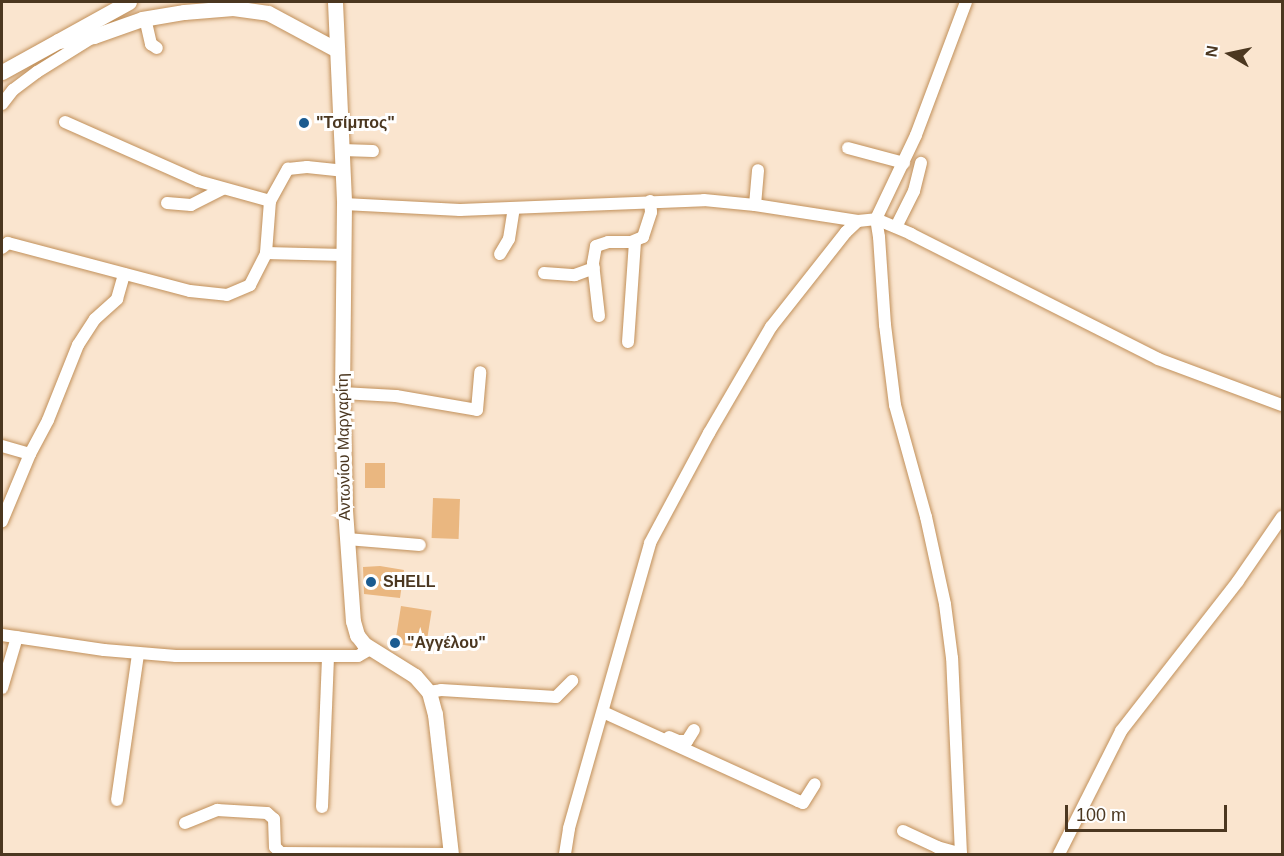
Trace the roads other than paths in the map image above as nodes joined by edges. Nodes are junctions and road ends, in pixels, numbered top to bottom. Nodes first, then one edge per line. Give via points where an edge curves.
1 (129, 2) edge
2 (335, 2) edge
3 (966, 2) edge
4 (145, 18) junction
5 (94, 36) junction
6 (58, 41) junction
7 (157, 48) dead end
8 (337, 50) junction
9 (2, 72) edge
10 (2, 104) edge
11 (65, 122) dead end
12 (848, 148) dead end
13 (342, 150) junction
14 (373, 151) dead end
15 (904, 163) junction
16 (921, 163) dead end
17 (758, 170) dead end
18 (343, 171) junction
19 (222, 189) junction
20 (270, 201) junction
21 (650, 201) junction
22 (167, 203) dead end
23 (344, 204) junction
24 (755, 205) junction
25 (514, 208) junction
26 (876, 219) junction
27 (858, 221) junction
28 (896, 227) junction
29 (635, 241) junction
30 (2, 248) edge
31 (266, 253) junction
32 (500, 254) dead end
33 (343, 255) junction
34 (594, 268) junction
35 (544, 273) dead end
36 (124, 274) junction
37 (599, 316) dead end
38 (628, 342) dead end
39 (480, 372) dead end
40 (342, 393) junction
41 (1282, 405) edge
42 (2, 446) edge
43 (30, 454) junction
44 (1282, 517) edge
45 (2, 521) edge
46 (347, 539) junction
47 (420, 545) dead end
48 (2, 635) edge
49 (17, 637) junction
50 (370, 649) junction
51 (138, 654) junction
52 (328, 656) junction
53 (572, 681) dead end
54 (2, 688) edge
55 (429, 692) junction
56 (604, 709) junction
57 (694, 730) dead end
58 (815, 784) dead end
59 (117, 800) dead end
60 (322, 807) dead end
61 (185, 823) dead end
62 (903, 831) dead end
63 (451, 854) edge
64 (961, 854) edge
65 (565, 855) edge
66 (1059, 855) edge

1 - 6 street
2 - 8 street, Αντωνίου Μαργαρίτη
3 - 15 street
4 - 5 street
4 - 7 street via 151,44
4 - 8 street via 184,12 251,10 285,20
5 - 6 street
5 - 10 street via 37,72
6 - 9 street
8 - 13 street, Αντωνίου Μαργαρίτη
11 - 19 street
12 - 15 street
13 - 14 street
13 - 18 street, Αντωνίου Μαργαρίτη
15 - 26 street
16 - 28 street via 914,191
17 - 24 street
18 - 20 street via 288,169
18 - 23 street, Αντωνίου Μαργαρίτη
19 - 20 street
19 - 22 street via 192,205
20 - 31 street
21 - 24 street via 704,200
21 - 25 street
21 - 29 street via 648,224 643,237
23 - 25 street via 460,210
23 - 33 street, Αντωνίου Μαργαρίτη
24 - 27 street
25 - 32 street via 509,239
26 - 27 street
26 - 28 street
26 - 64 street via 896,405 926,517 949,637
27 - 56 street via 771,327 657,527
28 - 41 street via 1158,359
29 - 34 street via 600,243 594,252
29 - 38 street
30 - 36 street via 8,243
31 - 33 street
31 - 36 street via 250,285 227,296
33 - 40 street, Αντωνίου Μαργαρίτη
34 - 35 street via 575,275
34 - 37 street
36 - 43 street via 117,299 94,319 78,345
39 - 40 street via 477,410 396,396
40 - 46 street, Αντωνίου Μαργαρίτη
42 - 43 street
43 - 45 street
44 - 66 street via 1121,731
46 - 47 street
46 - 50 street, Αντωνίου Μαργαρίτη via 354,626 360,640
48 - 49 street
49 - 51 street
49 - 54 street
50 - 52 street via 358,656
50 - 55 street, Αντωνίου Μαργαρίτη via 415,676
51 - 52 street via 215,658
51 - 59 street
52 - 60 street
53 - 55 street via 556,697
55 - 63 street
56 - 57 street via 678,741 687,741
56 - 58 street via 803,803
56 - 65 street via 569,828
61 - 63 street via 217,810 267,813 274,819 275,847 281,853
62 - 64 street

